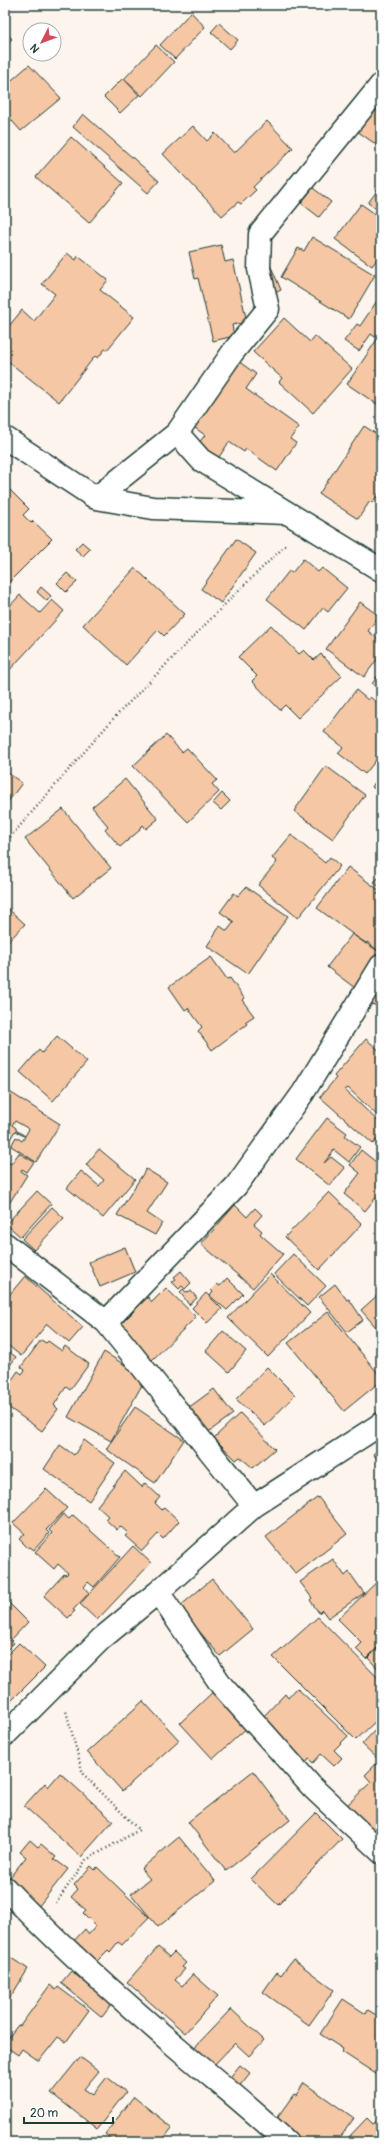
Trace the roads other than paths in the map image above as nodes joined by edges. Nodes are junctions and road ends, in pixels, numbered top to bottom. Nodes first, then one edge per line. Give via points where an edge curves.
1 (381, 85) edge
2 (177, 433) junction
3 (5, 438) edge
4 (96, 498) junction
5 (288, 513) junction
6 (381, 570) edge
7 (381, 966) edge
8 (5, 1244) edge
9 (106, 1322) junction
10 (381, 1424) edge
11 (254, 1506) junction
12 (158, 1592) junction
13 (5, 1735) edge
14 (381, 1852) edge
15 (5, 1888) edge
16 (287, 2142) edge

1 - 2 street via 260,234 260,269 268,309 233,352
2 - 4 street
2 - 5 street via 201,460
3 - 4 street
4 - 5 street via 152,508
5 - 6 street
7 - 9 street via 303,1093 236,1186
8 - 9 street
9 - 11 street
10 - 11 street
11 - 12 street
12 - 13 street via 101,1638
12 - 14 street via 222,1686 313,1788
15 - 16 street via 40,1925

